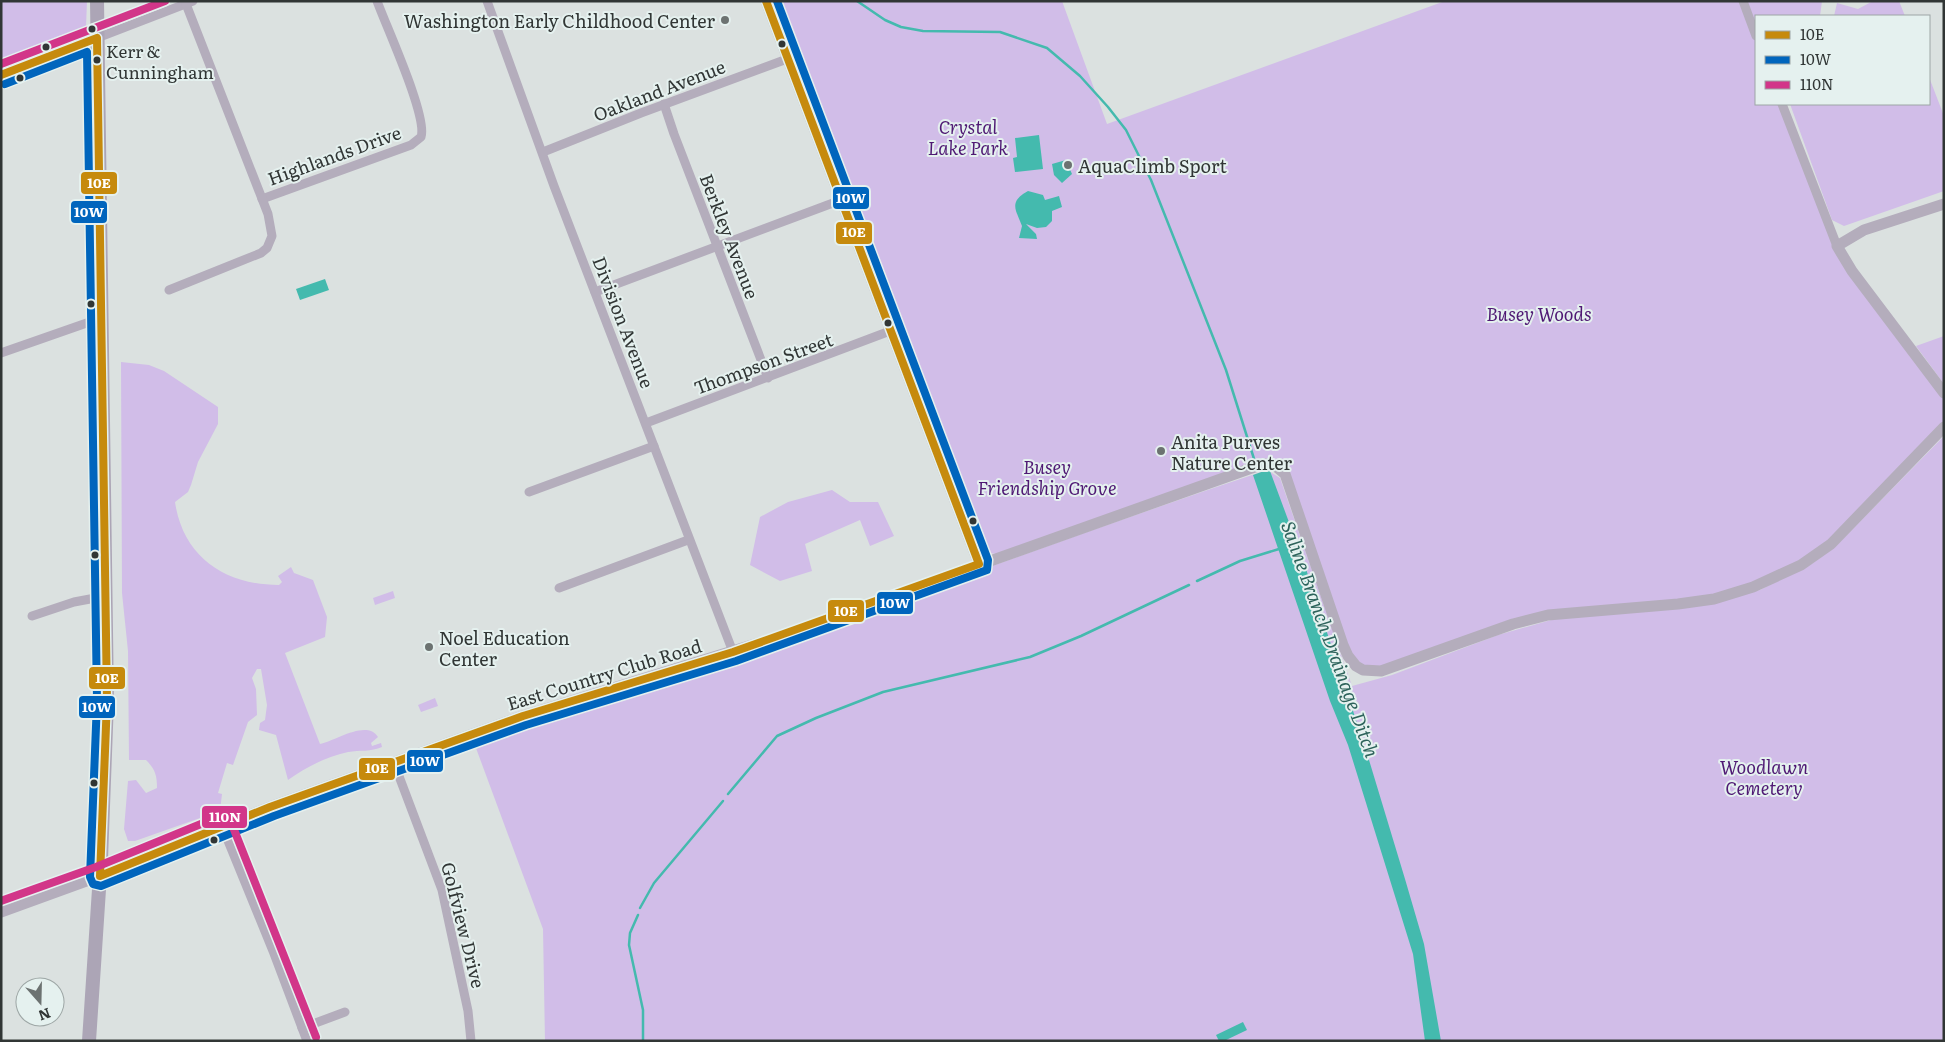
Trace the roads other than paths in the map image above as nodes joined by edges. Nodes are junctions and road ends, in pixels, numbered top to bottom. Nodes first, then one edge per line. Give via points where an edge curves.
1 (97, 1) edge
2 (377, 1) edge
3 (487, 1) edge
4 (766, 1) edge
5 (1743, 1) edge
6 (189, 2) edge
7 (1755, 33) edge
8 (97, 38) junction
9 (787, 59) junction
10 (1, 75) edge
11 (664, 104) junction
12 (1782, 105) edge
13 (543, 152) junction
14 (262, 199) junction
15 (841, 200) junction
16 (1944, 204) edge
17 (1837, 246) junction
18 (717, 247) junction
19 (169, 290) dead end
20 (595, 292) junction
21 (101, 318) junction
22 (890, 331) junction
23 (1, 353) edge
24 (768, 378) junction
25 (1944, 393) edge
26 (646, 423) junction
27 (1944, 427) edge
28 (654, 446) junction
29 (529, 492) dead end
30 (688, 540) junction
31 (980, 564) junction
32 (559, 588) dead end
33 (106, 596) junction
34 (32, 616) dead end
35 (733, 652) junction
36 (394, 763) junction
37 (222, 826) junction
38 (100, 876) junction
39 (1, 912) edge
40 (345, 1012) dead end
41 (302, 1028) junction
42 (89, 1041) edge
43 (307, 1041) edge
44 (471, 1041) edge

1 - 8 main road
2 - 14 street, Highlands Drive via 418,107 424,127 422,137 411,145
3 - 13 street, Division Avenue
4 - 9 street
5 - 7 street
6 - 8 street
6 - 14 street
8 - 10 street
8 - 21 main road
9 - 11 street, Oakland Avenue
9 - 15 street
11 - 13 street, Oakland Avenue
11 - 18 street, Berkley Avenue
12 - 17 street
13 - 20 street, Division Avenue
14 - 19 street via 272,232 271,242 261,253
15 - 18 street
15 - 22 street
16 - 17 street via 1864,230
17 - 25 street via 1852,271
18 - 20 street
18 - 24 street, Berkley Avenue
20 - 26 street, Division Avenue
21 - 23 street
21 - 33 main road
22 - 24 street, Thompson Street
22 - 31 street
24 - 26 street, Thompson Street
26 - 28 street, Division Avenue
27 - 31 street, East Country Club Road via 1831,544 1802,565 1753,588 1678,604 1548,615 1481,635 1396,667 1372,672 1356,666 1348,656 1285,474 1273,464 1254,466
28 - 29 street
28 - 30 street, Division Avenue
30 - 32 street
30 - 35 street, Division Avenue
31 - 35 street, East Country Club Road
33 - 34 street via 74,602
33 - 38 main road via 108,701
35 - 36 street, East Country Club Road via 565,703
36 - 37 street, East Country Club Road
36 - 44 street, Golfview Drive via 442,890 468,1011
37 - 38 street, East Country Club Road
37 - 41 street
38 - 39 street, East Country Club Road
38 - 42 main road
40 - 41 street
41 - 43 street

